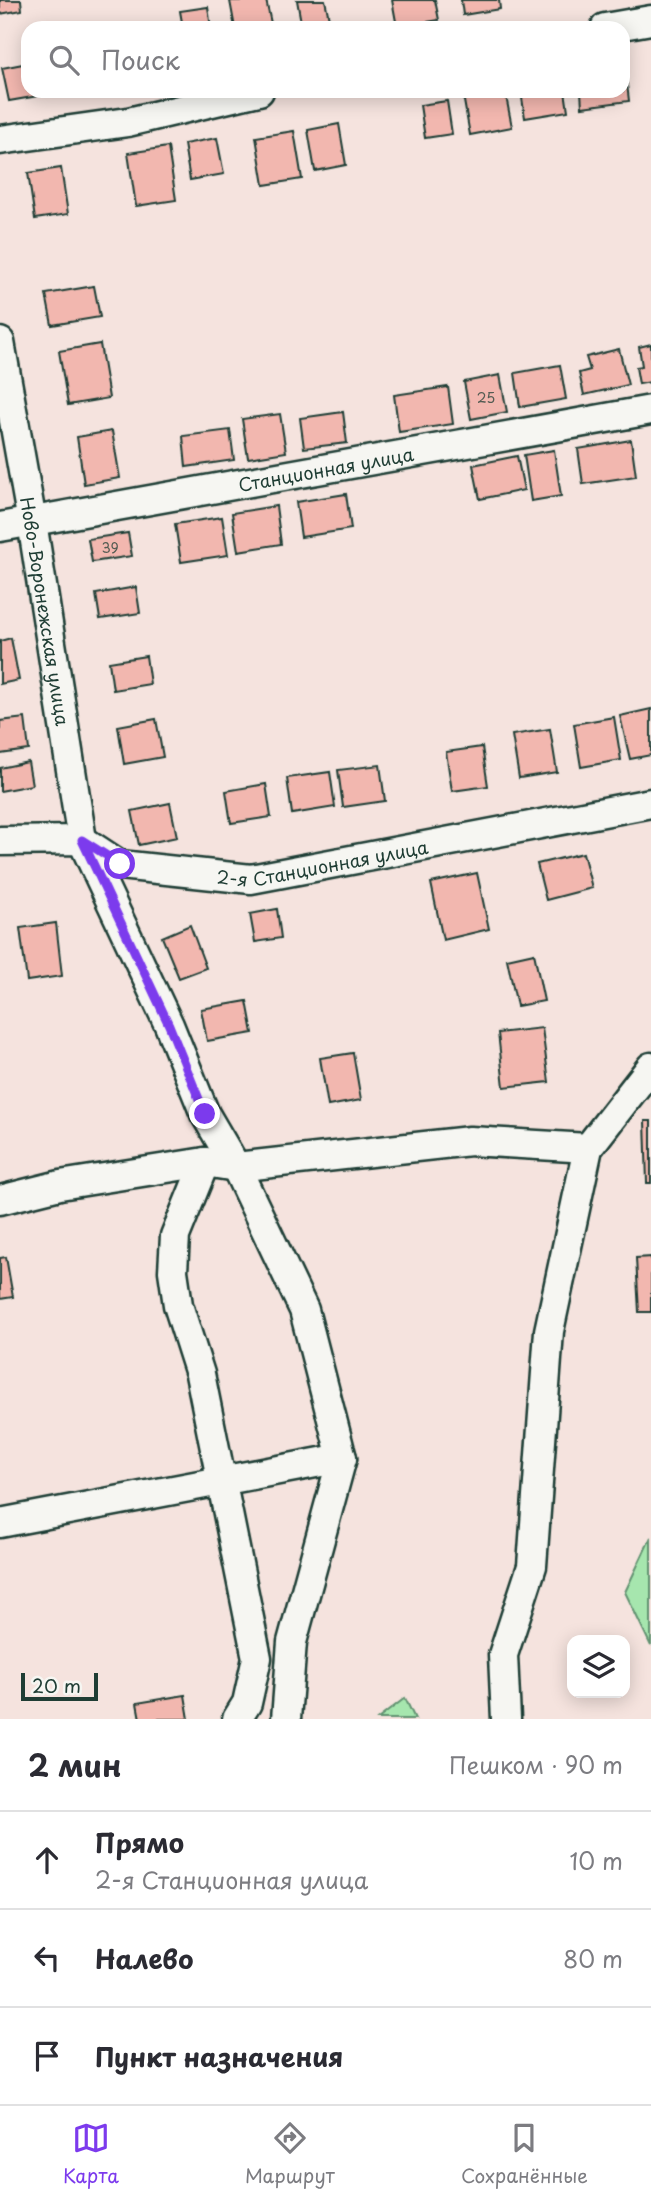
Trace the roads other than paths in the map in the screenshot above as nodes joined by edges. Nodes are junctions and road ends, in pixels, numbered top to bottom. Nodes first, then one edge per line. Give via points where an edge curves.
1 (651, 20) edge
2 (630, 24) edge
3 (229, 98) edge
4 (0, 140) edge
5 (0, 342) edge
6 (651, 410) edge
7 (32, 522) junction
8 (0, 527) edge
9 (651, 803) edge
10 (82, 840) junction
11 (0, 841) edge
12 (651, 1067) edge
13 (588, 1148) junction
14 (205, 1162) junction
15 (236, 1167) junction
16 (0, 1200) edge
17 (342, 1458) junction
18 (222, 1480) junction
19 (0, 1523) edge
20 (237, 1719) edge
21 (286, 1719) edge
22 (506, 1719) edge

1 - 2 street
3 - 4 street via 128,122
5 - 7 street, Ново-Воронежская улица
6 - 7 street, Станционная улица
7 - 8 street, Станционная улица
7 - 10 street, Ново-Воронежская улица
9 - 10 street, 2-я Станционная улица via 251,879 120,864
10 - 11 street
10 - 15 street, Ново-Воронежская улица via 169,1025 205,1114
12 - 13 street
13 - 15 street via 470,1142
13 - 22 street via 549,1331 532,1566 503,1655
14 - 15 street
14 - 16 street via 60,1185
14 - 18 street via 175,1236 173,1271
15 - 17 street, Ново-Воронежская улица via 304,1310
17 - 18 street
17 - 21 street via 292,1642
18 - 19 street
18 - 20 street via 257,1658 247,1703

